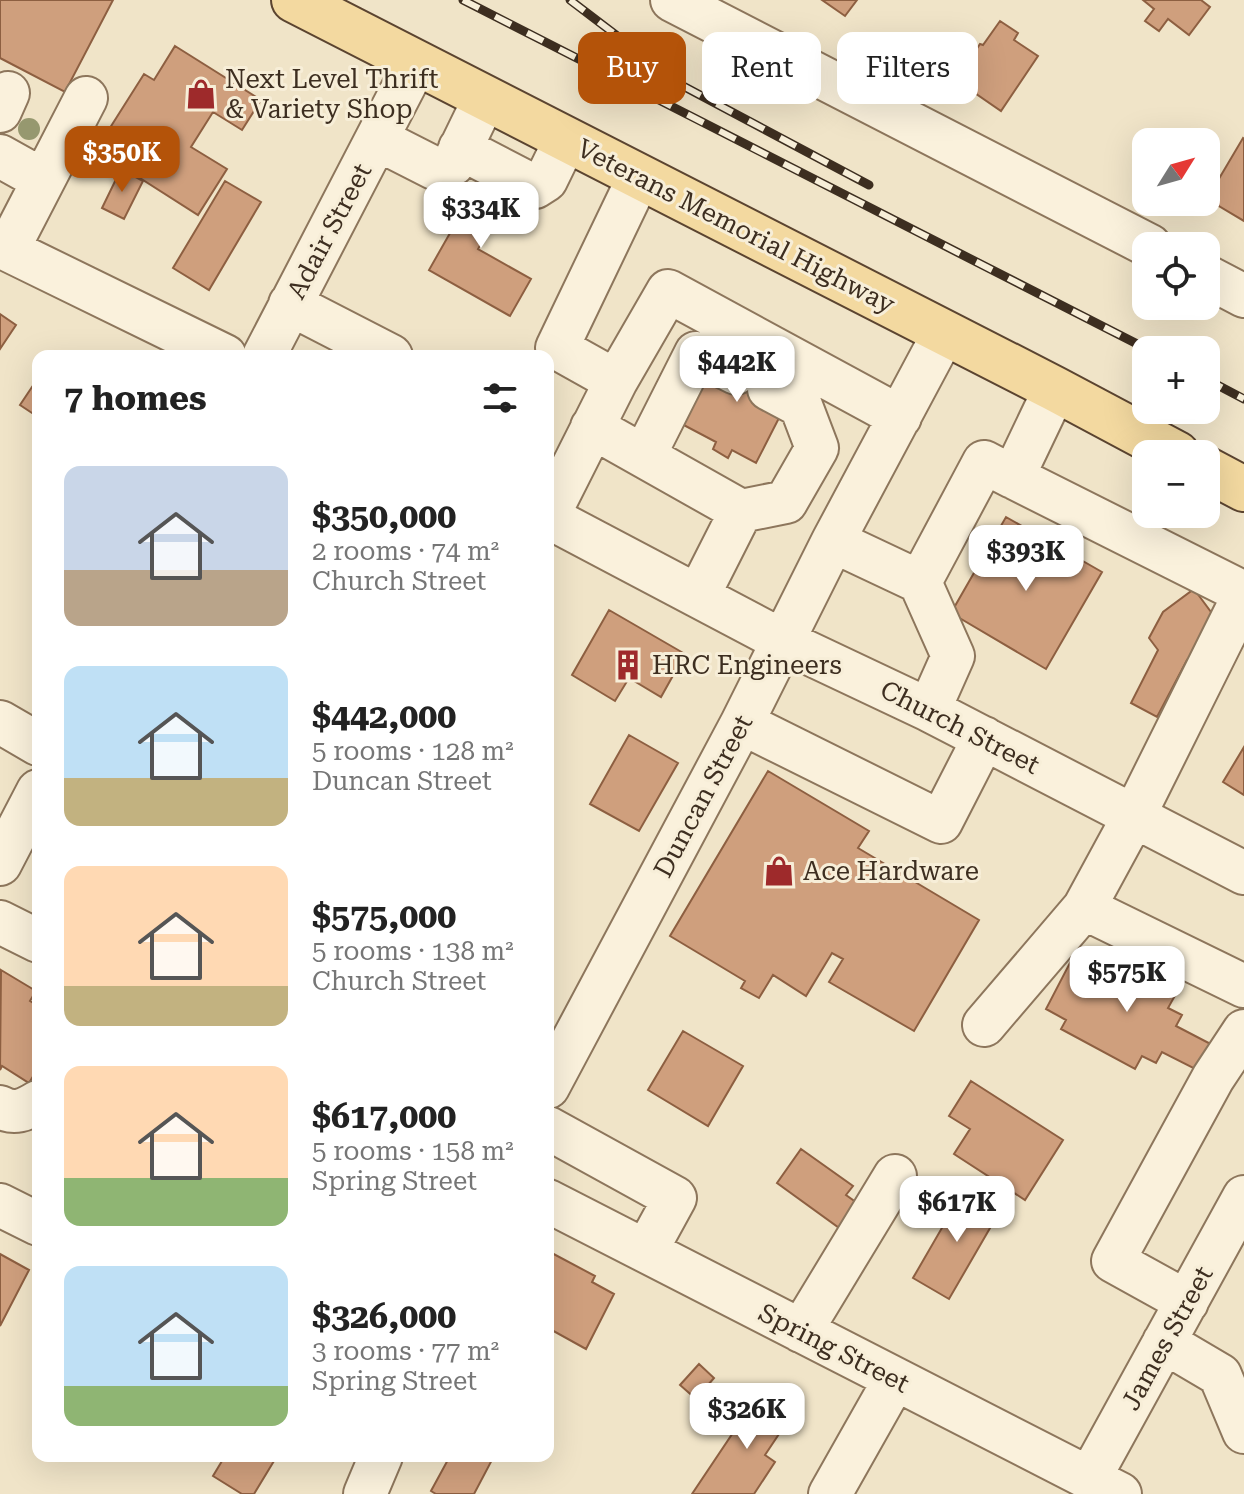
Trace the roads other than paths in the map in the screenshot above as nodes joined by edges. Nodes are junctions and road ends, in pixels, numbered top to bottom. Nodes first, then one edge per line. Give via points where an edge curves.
1 (294, 0) edge
2 (672, 0) edge
3 (416, 63) junction
4 (86, 98) dead end
5 (485, 98) junction
6 (377, 139) junction
7 (566, 139) junction
8 (460, 148) junction
9 (0, 156) edge
10 (639, 177) junction
11 (43, 180) junction
12 (1132, 237) edge
13 (4, 248) edge
14 (1220, 283) edge
15 (1244, 296) edge
16 (290, 304) junction
17 (944, 333) junction
18 (213, 350) edge
19 (267, 350) edge
20 (379, 350) edge
21 (616, 381) junction
22 (1055, 389) junction
23 (900, 417) junction
24 (573, 439) edge
25 (1151, 440) edge
26 (644, 456) junction
27 (1220, 476) edge
28 (1013, 477) junction
29 (1244, 489) edge
30 (554, 498) edge
31 (741, 511) junction
32 (554, 520) edge
33 (833, 541) junction
34 (920, 582) junction
35 (699, 594) junction
36 (1244, 594) edge
37 (783, 641) junction
38 (929, 710) junction
39 (0, 722) edge
40 (742, 723) junction
41 (984, 738) junction
42 (32, 741) edge
43 (32, 803) edge
44 (1134, 816) junction
45 (0, 864) edge
46 (1244, 873) edge
47 (1084, 908) junction
48 (0, 922) edge
49 (32, 938) edge
50 (1244, 986) edge
51 (984, 1025) dead end
52 (1244, 1031) edge
53 (554, 1076) edge
54 (32, 1106) edge
55 (0, 1107) edge
56 (554, 1131) edge
57 (895, 1176) dead end
58 (1244, 1197) edge
59 (554, 1204) edge
60 (0, 1205) edge
61 (32, 1221) edge
62 (646, 1251) junction
63 (1230, 1256) edge
64 (1187, 1302) junction
65 (801, 1331) junction
66 (1164, 1342) junction
67 (895, 1379) junction
68 (1244, 1432) edge
69 (378, 1462) edge
70 (1105, 1486) edge
71 (365, 1494) edge
72 (830, 1494) edge

1 - 3 main road, Veterans Memorial Highway
2 - 12 street
3 - 5 main road, Veterans Memorial Highway
3 - 6 street, Adair Street
4 - 11 street
5 - 7 main road, Veterans Memorial Highway
5 - 8 street
6 - 8 street via 443,169 453,164
6 - 16 street, Adair Street
7 - 8 street via 546,180 535,187
7 - 10 main road, Veterans Memorial Highway
9 - 11 street
10 - 17 main road, Veterans Memorial Highway
10 - 21 street via 557,348
11 - 13 street
13 - 18 street
14 - 15 street
16 - 19 street, Adair Street
16 - 20 street
17 - 22 main road, Veterans Memorial Highway
17 - 23 street, Duncan Street
21 - 23 street via 668,291
21 - 24 street
22 - 25 main road, Veterans Memorial Highway
22 - 28 street
23 - 33 street, Duncan Street
24 - 26 street
24 - 30 street
26 - 31 street
26 - 31 street via 696,353 801,406 817,448 786,502
27 - 29 main road
28 - 34 street via 984,462
28 - 36 street
31 - 35 street
32 - 35 street, Church Street
33 - 34 street
33 - 37 street, Duncan Street
34 - 38 street via 953,656
35 - 37 street, Church Street
36 - 44 street
37 - 38 street, Church Street
37 - 40 street, Duncan Street
38 - 41 street, Church Street
39 - 42 street
40 - 41 street via 941,822
40 - 53 street, Duncan Street
41 - 44 street, Church Street
43 - 45 street
44 - 46 street, Church Street
44 - 47 street
47 - 50 street
47 - 51 street
48 - 49 street
52 - 64 street via 1113,1261
54 - 55 street via 24,1111
56 - 62 street via 675,1198
57 - 65 street
58 - 63 street, James Street
59 - 62 street, Spring Street
60 - 61 street
62 - 65 street, Spring Street
63 - 64 street, James Street
64 - 66 street, James Street
65 - 67 street, Spring Street
66 - 68 street via 1220,1375
66 - 70 street, James Street
67 - 70 street, Spring Street
67 - 72 street
69 - 71 street

